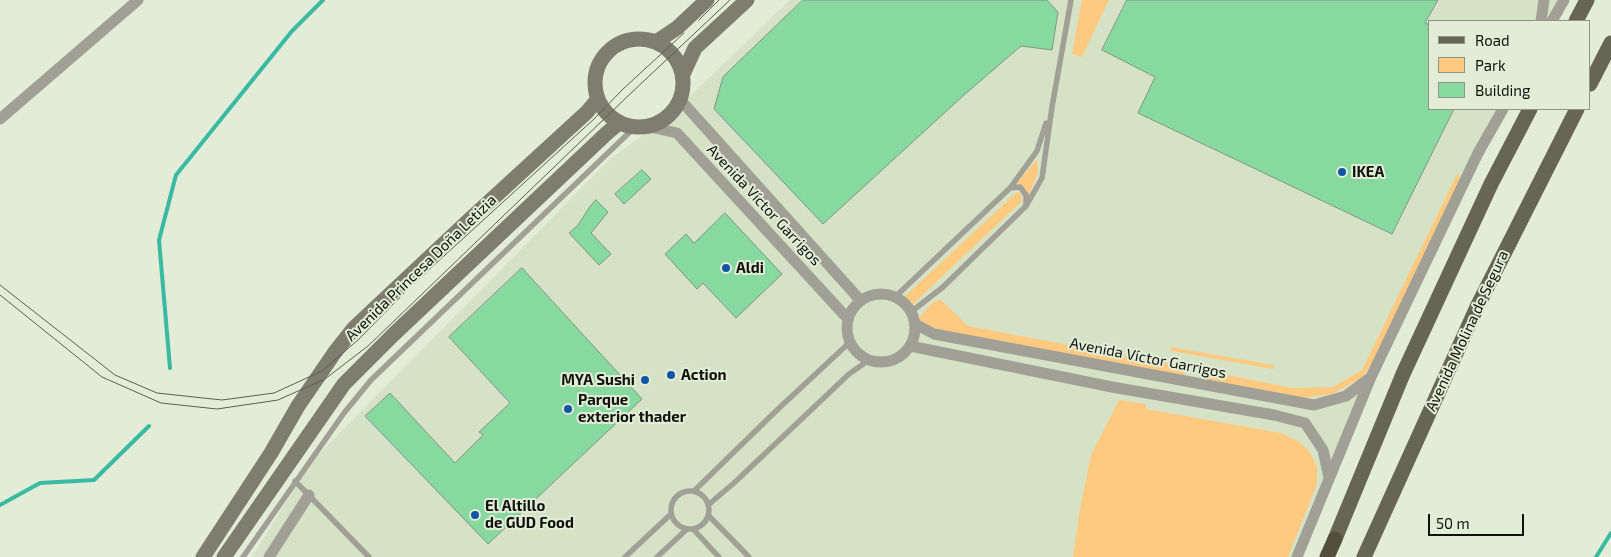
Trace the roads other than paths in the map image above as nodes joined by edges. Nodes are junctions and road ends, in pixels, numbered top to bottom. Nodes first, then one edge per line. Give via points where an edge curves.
1 (138, 0) edge
2 (707, 0) edge
3 (747, 0) edge
4 (1071, 0) edge
5 (1544, 0) edge
6 (1564, 0) edge
7 (1588, 0) edge
8 (1540, 20) edge
9 (1553, 20) edge
10 (1577, 20) edge
11 (656, 42) junction
12 (1611, 43) edge
13 (683, 74) junction
14 (1591, 82) edge
15 (598, 99) junction
16 (679, 104) junction
17 (1052, 107) junction
18 (1502, 110) edge
19 (1529, 110) edge
20 (1576, 110) edge
21 (0, 119) edge
22 (620, 123) junction
23 (650, 127) junction
24 (634, 128) junction
25 (1010, 188) junction
26 (1026, 206) junction
27 (895, 297) junction
28 (861, 301) junction
29 (913, 318) junction
30 (848, 319) junction
31 (850, 342) junction
32 (910, 346) junction
33 (869, 360) junction
34 (1371, 377) junction
35 (1329, 479) junction
36 (295, 481) junction
37 (694, 491) junction
38 (309, 495) junction
39 (708, 505) junction
40 (671, 514) junction
41 (708, 515) junction
42 (690, 529) junction
43 (1334, 538) joint
44 (202, 557) edge
45 (224, 557) edge
46 (243, 557) edge
47 (269, 557) edge
48 (369, 557) edge
49 (625, 557) edge
50 (657, 557) edge
51 (719, 557) edge
52 (749, 557) edge
53 (1296, 557) edge
54 (1327, 557) edge
55 (1364, 557) edge

1 - 21 street
2 - 11 street via 677,28
3 - 13 street via 695,48
4 - 17 lane
5 - 8 street
6 - 9 street
7 - 10 main road
11 - 13 street via 670,51
11 - 15 street via 628,40 608,52 596,72
12 - 14 main road
13 - 16 street
15 - 22 street via 606,113
15 - 44 street, Avenida Princesa Doña Letizia via 354,328 298,406
16 - 23 street via 670,116
16 - 28 street, Avenida Víctor Garrigos via 686,105
17 - 25 lane via 1037,151
17 - 26 lane via 1042,178
18 - 34 street via 1478,153
19 - 43 main road via 1491,184 1407,365
20 - 55 main road, Avenida Molina de Segura via 1477,307
22 - 24 street
22 - 45 street, Avenida Princesa Doña Letizia via 350,378
23 - 24 street
23 - 30 street, Avenida Víctor Garrigos via 677,132
24 - 36 lane via 371,380
25 - 26 lane via 1020,187 1026,195
25 - 27 lane
26 - 29 lane
27 - 28 street via 883,294
27 - 29 street via 905,303
28 - 30 street
29 - 32 street via 915,335
29 - 34 street, Avenida Víctor Garrigos via 934,334 1314,405 1346,396
30 - 31 street
31 - 33 street via 859,354
31 - 37 lane
32 - 33 street via 903,355 892,360
32 - 35 street via 1118,388 1274,415 1305,424 1323,450
33 - 39 lane via 849,374
34 - 35 street
35 - 53 street
36 - 38 lane
36 - 46 lane
37 - 39 lane via 705,498
37 - 40 lane via 678,494 670,507
38 - 47 street
38 - 48 lane
39 - 41 lane
40 - 42 lane via 680,526
40 - 49 lane
41 - 42 lane via 702,524
41 - 52 lane
42 - 50 lane
42 - 51 lane
43 - 54 highway

